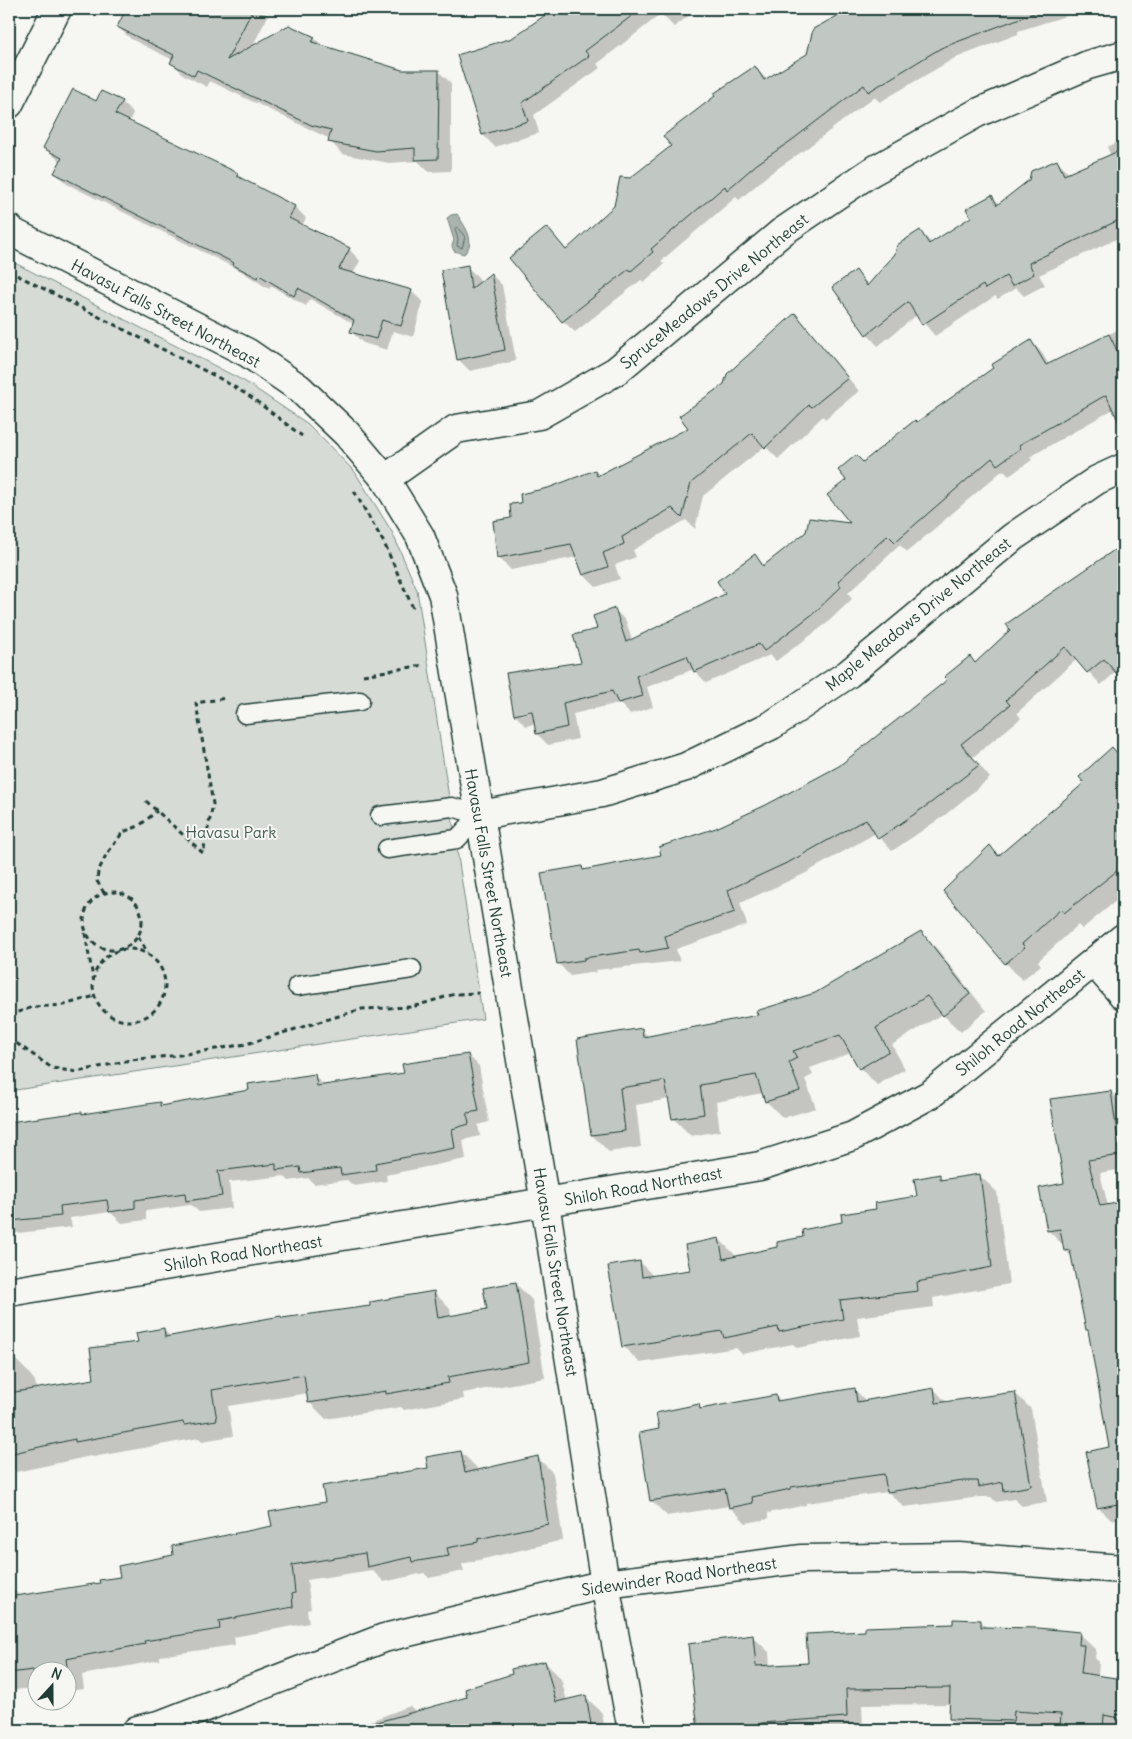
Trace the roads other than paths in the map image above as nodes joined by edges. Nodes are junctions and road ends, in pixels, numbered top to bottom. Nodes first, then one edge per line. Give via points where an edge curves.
1 (57, 9) edge
2 (1123, 55) edge
3 (9, 104) edge
4 (9, 228) edge
5 (1123, 468) edge
6 (385, 479) junction
7 (360, 701) dead end
8 (245, 714) dead end
9 (380, 816) dead end
10 (480, 816) junction
11 (387, 849) dead end
12 (1123, 938) edge
13 (1094, 962) junction
14 (412, 969) dead end
15 (297, 986) dead end
16 (1123, 995) edge
17 (545, 1203) junction
18 (9, 1292) edge
19 (1123, 1569) edge
20 (605, 1584) junction
21 (137, 1730) edge
22 (632, 1730) edge

1 - 3 street
2 - 6 street, SpruceMeadows Drive Northeast via 1088,65 977,114 871,172 782,232 616,371 539,415 456,429
4 - 6 street, Havasu Falls Street Northeast via 255,358 299,388 347,434
5 - 10 street, Maple Meadows Drive Northeast via 1097,480 1013,537 848,674 772,725 686,767 602,793
6 - 10 street, Havasu Falls Street Northeast via 420,536 443,595
7 - 8 lane
9 - 10 lane via 452,807
10 - 11 lane via 457,839
10 - 17 street, Havasu Falls Street Northeast
12 - 13 street, Shiloh Road Northeast
13 - 16 street
13 - 17 street, Shiloh Road Northeast via 931,1094 853,1136 760,1166
14 - 15 lane
17 - 18 street, Shiloh Road Northeast
17 - 20 street, Havasu Falls Street Northeast
19 - 20 street, Sidewinder Road Northeast via 960,1557 802,1560
20 - 21 street, Sidewinder Road Northeast via 384,1638 162,1724
20 - 22 street, Havasu Falls Street Northeast

